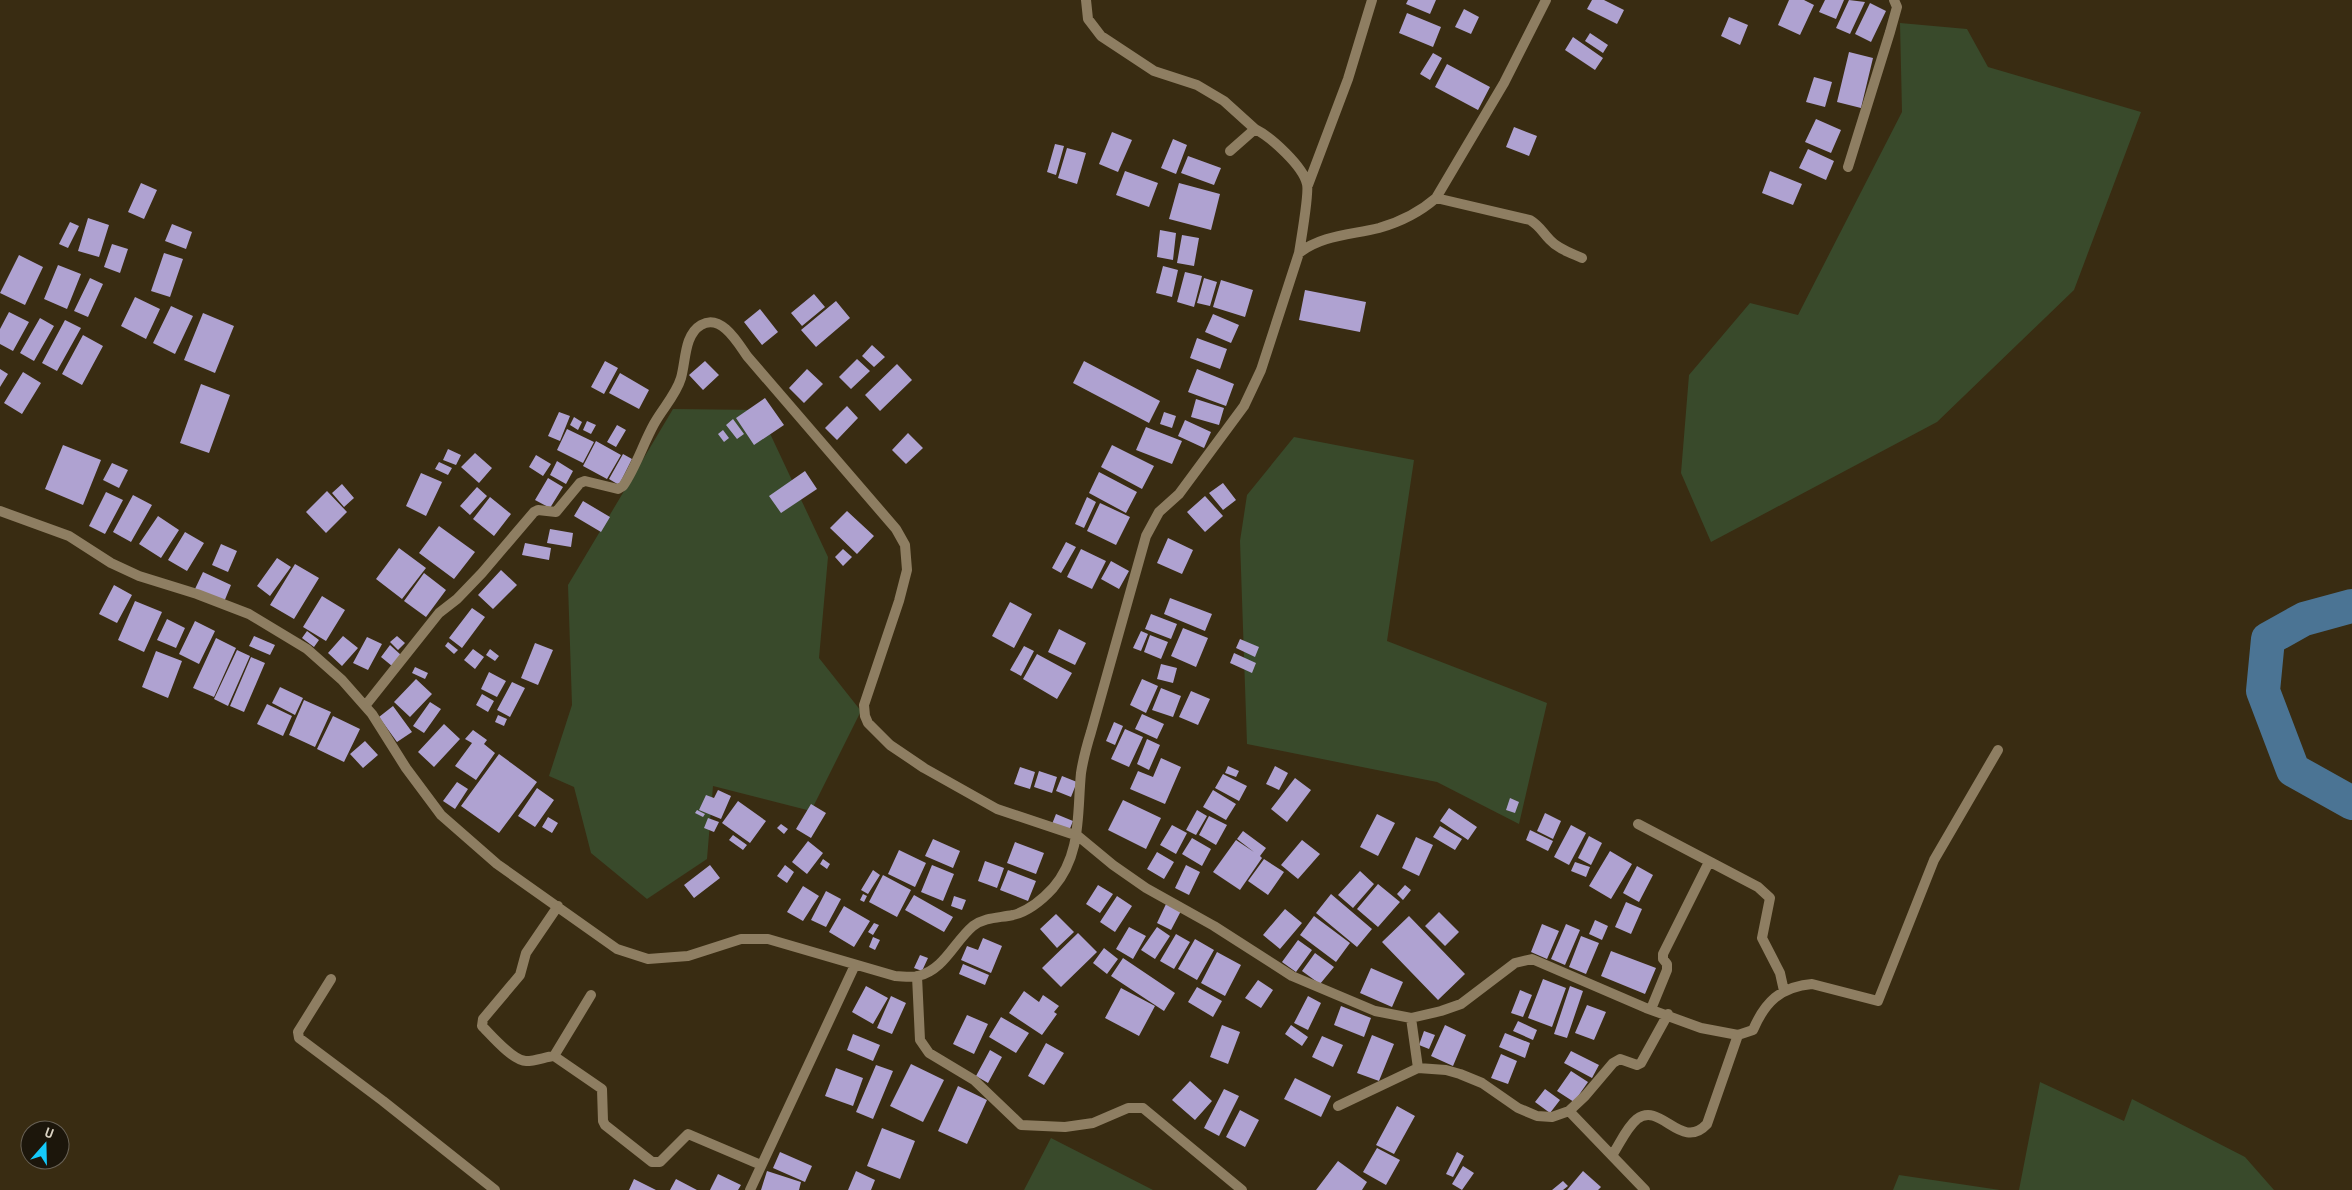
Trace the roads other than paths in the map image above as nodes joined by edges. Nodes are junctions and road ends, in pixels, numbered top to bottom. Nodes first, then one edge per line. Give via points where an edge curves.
1 (1086, 0) edge
2 (1372, 0) edge
3 (1546, 0) edge
4 (1894, 0) edge
5 (1255, 129) junction
6 (1230, 151) dead end
7 (1848, 167) dead end
8 (1308, 184) junction
9 (1436, 198) junction
10 (1299, 253) junction
11 (1582, 258) dead end
12 (0, 511) edge
13 (365, 706) junction
14 (1998, 750) dead end
15 (1638, 824) dead end
16 (1078, 836) junction
17 (1708, 862) junction
18 (558, 906) junction
19 (855, 965) junction
20 (917, 976) junction
21 (331, 979) dead end
22 (1784, 991) junction
23 (591, 995) dead end
24 (1651, 1009) junction
25 (1668, 1014) junction
26 (1411, 1018) junction
27 (1738, 1035) junction
28 (554, 1056) junction
29 (1418, 1068) junction
30 (1338, 1106) dead end
31 (1569, 1111) junction
32 (1613, 1154) junction
33 (761, 1165) junction
34 (495, 1190) edge
35 (750, 1190) edge
36 (1242, 1190) edge
37 (1645, 1190) edge

1 - 5 street via 1088,19 1100,36 1154,70 1197,85 1224,101
2 - 8 street via 1348,79
3 - 9 street via 1504,83
4 - 7 street via 1897,7
5 - 6 street
5 - 8 street via 1268,136 1292,160
8 - 10 street
9 - 10 street via 1421,211 1380,227 1311,244
9 - 11 street via 1530,220 1539,225 1550,241
10 - 16 street via 1260,370 1244,406 1179,494 1159,512 1146,536 1081,771
12 - 13 street via 68,536 139,576 249,614 307,649
13 - 16 street via 439,613 482,573 534,512 556,512 585,480 618,489 623,486 654,423 681,380 689,338 701,325 717,324 732,335 896,530 905,545 907,570 864,705 868,723 890,745 924,768 997,809
13 - 18 street via 440,815 497,864
14 - 22 street via 1934,860 1878,1001 1812,984
15 - 17 street
16 - 20 street via 1068,865 1040,901 1013,915 997,916 972,927 948,956 930,971
16 - 26 street via 1146,888 1214,926 1292,976 1375,1012
17 - 22 street via 1758,887 1770,898 1762,938 1780,973
17 - 24 street via 1663,954 1667,970
18 - 19 street via 617,948 648,959 688,956 740,939 768,939
18 - 28 street via 526,953 520,975 481,1023 520,1060
19 - 20 street via 895,976
19 - 33 street
20 - 36 street via 923,1047 974,1080 1021,1124 1065,1128 1093,1123 1128,1108 1143,1108
21 - 34 street via 298,1032 299,1038
22 - 27 street via 1762,1010 1753,1030
23 - 28 street
24 - 25 street
24 - 26 street via 1532,960 1515,962 1461,1004
25 - 27 street via 1701,1028
25 - 31 street via 1642,1062 1637,1065 1620,1059 1612,1063
26 - 29 street
27 - 32 street via 1707,1124 1700,1132 1683,1132 1645,1114 1633,1122
28 - 33 street via 602,1089 605,1125 652,1162 660,1162 688,1134
29 - 30 street
29 - 31 street via 1460,1074 1537,1116 1552,1117
31 - 32 street
32 - 37 street
33 - 35 street

